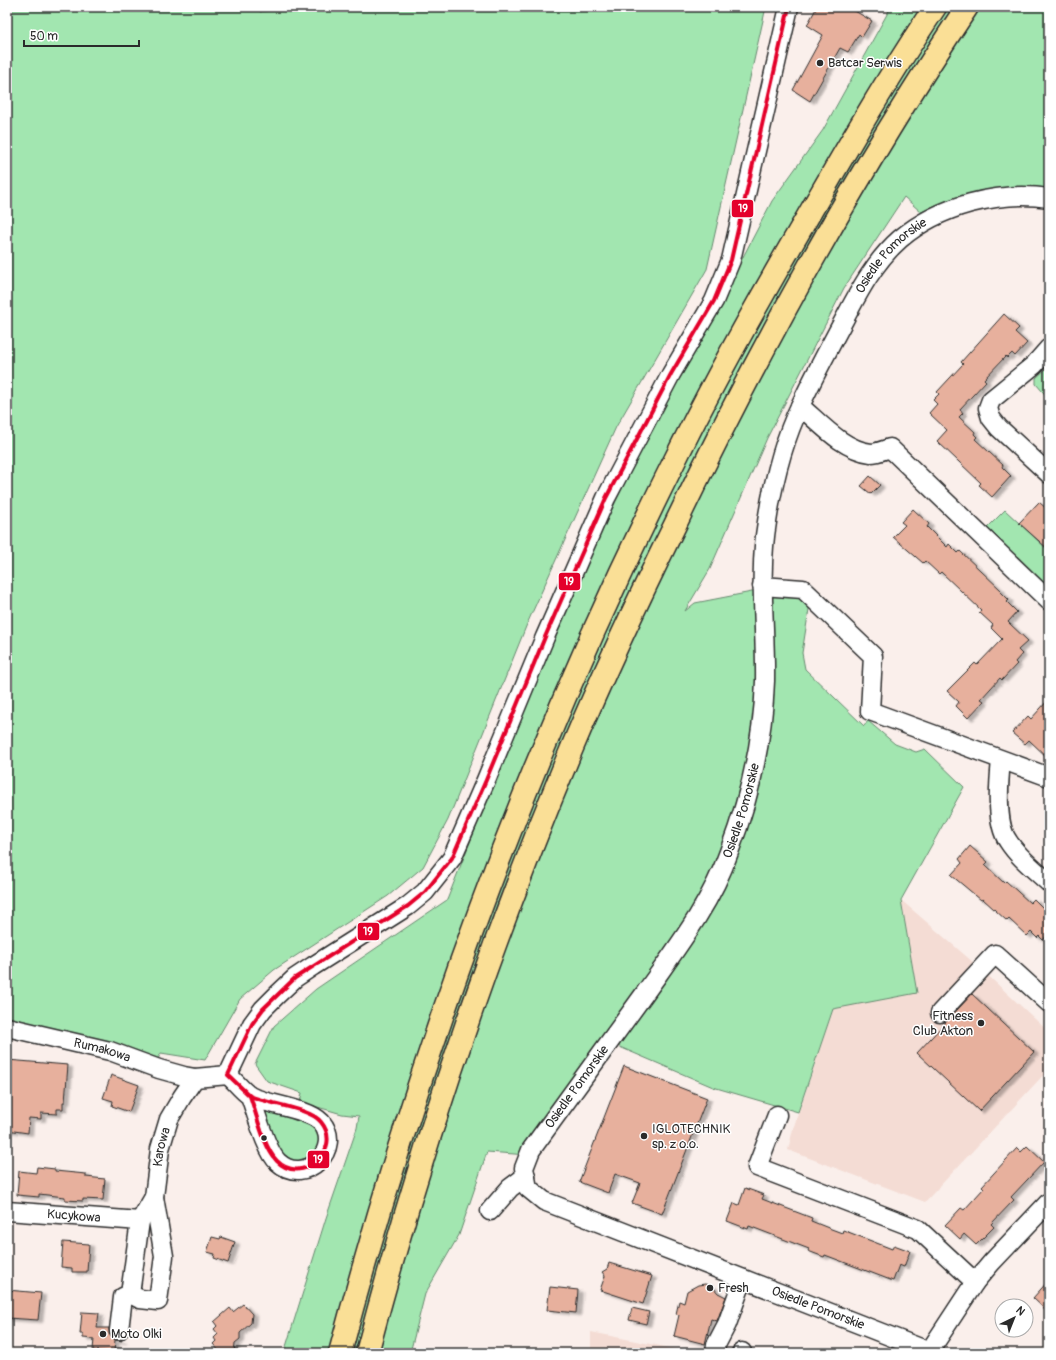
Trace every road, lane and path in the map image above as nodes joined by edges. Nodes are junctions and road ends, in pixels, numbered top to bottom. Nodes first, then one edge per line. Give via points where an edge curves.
1 (789, 7) edge
2 (935, 7) edge
3 (967, 7) edge
4 (1049, 198) edge
5 (1049, 348) edge
6 (800, 406) junction
7 (1049, 474) edge
8 (762, 586) junction
9 (1049, 601) edge
10 (1001, 760) junction
11 (1049, 777) edge
12 (1049, 883) edge
13 (1049, 1003) edge
14 (940, 1013) dead end
15 (7, 1027) edge
16 (228, 1075) junction
17 (195, 1078) junction
18 (250, 1096) junction
19 (777, 1114) dead end
20 (526, 1176) junction
21 (154, 1197) junction
22 (1049, 1202) edge
23 (7, 1211) edge
24 (490, 1211) dead end
25 (140, 1221) junction
26 (743, 1279) junction
27 (975, 1282) junction
28 (130, 1294) junction
29 (119, 1330) dead end
30 (931, 1352) edge
31 (340, 1353) edge
32 (367, 1353) edge
33 (715, 1353) edge

1 - 16 street via 731,260 724,278 714,301 671,374 606,498 452,858 425,892 408,906 295,978 278,994 252,1024
2 - 31 highway via 842,157 769,283 676,458 615,584 498,860 449,996 404,1130 364,1262
3 - 32 highway via 864,170 749,376 641,595 576,740 474,1003 430,1136
4 - 6 street, Osiedle Pomorskie via 1017,196 986,200 936,216 899,240 883,256 866,280
5 - 7 street via 1034,365 992,400 988,408 999,428
6 - 8 street, Osiedle Pomorskie via 785,444 774,483 766,526
6 - 9 street via 835,436 854,448 873,453 890,448
8 - 10 street via 803,589 873,656 870,710
8 - 20 street, Osiedle Pomorskie via 765,679 762,720 756,765 728,856 706,901 681,943 531,1150 524,1168
10 - 11 street
10 - 12 street via 1001,822 1007,840
13 - 14 street via 995,954
15 - 17 street, Rumakowa via 110,1051 159,1069
16 - 17 street, Rumakowa
16 - 18 street
17 - 21 street, Karowa via 169,1119 160,1149
18 - 18 street via 311,1116 321,1122 327,1132 328,1141 325,1152 318,1162 310,1168 300,1170 288,1168 278,1162 269,1149
19 - 27 street via 757,1167 918,1229
20 - 24 street via 510,1188
20 - 26 street, Osiedle Pomorskie via 528,1188 544,1201
21 - 25 street, Karowa
21 - 28 street via 164,1256 158,1301
22 - 27 street, Osiedle Pomorskie
23 - 25 street, Kucykowa
25 - 28 street
26 - 30 street, Osiedle Pomorskie
26 - 33 street
27 - 30 street, Osiedle Pomorskie
28 - 29 street via 123,1297

